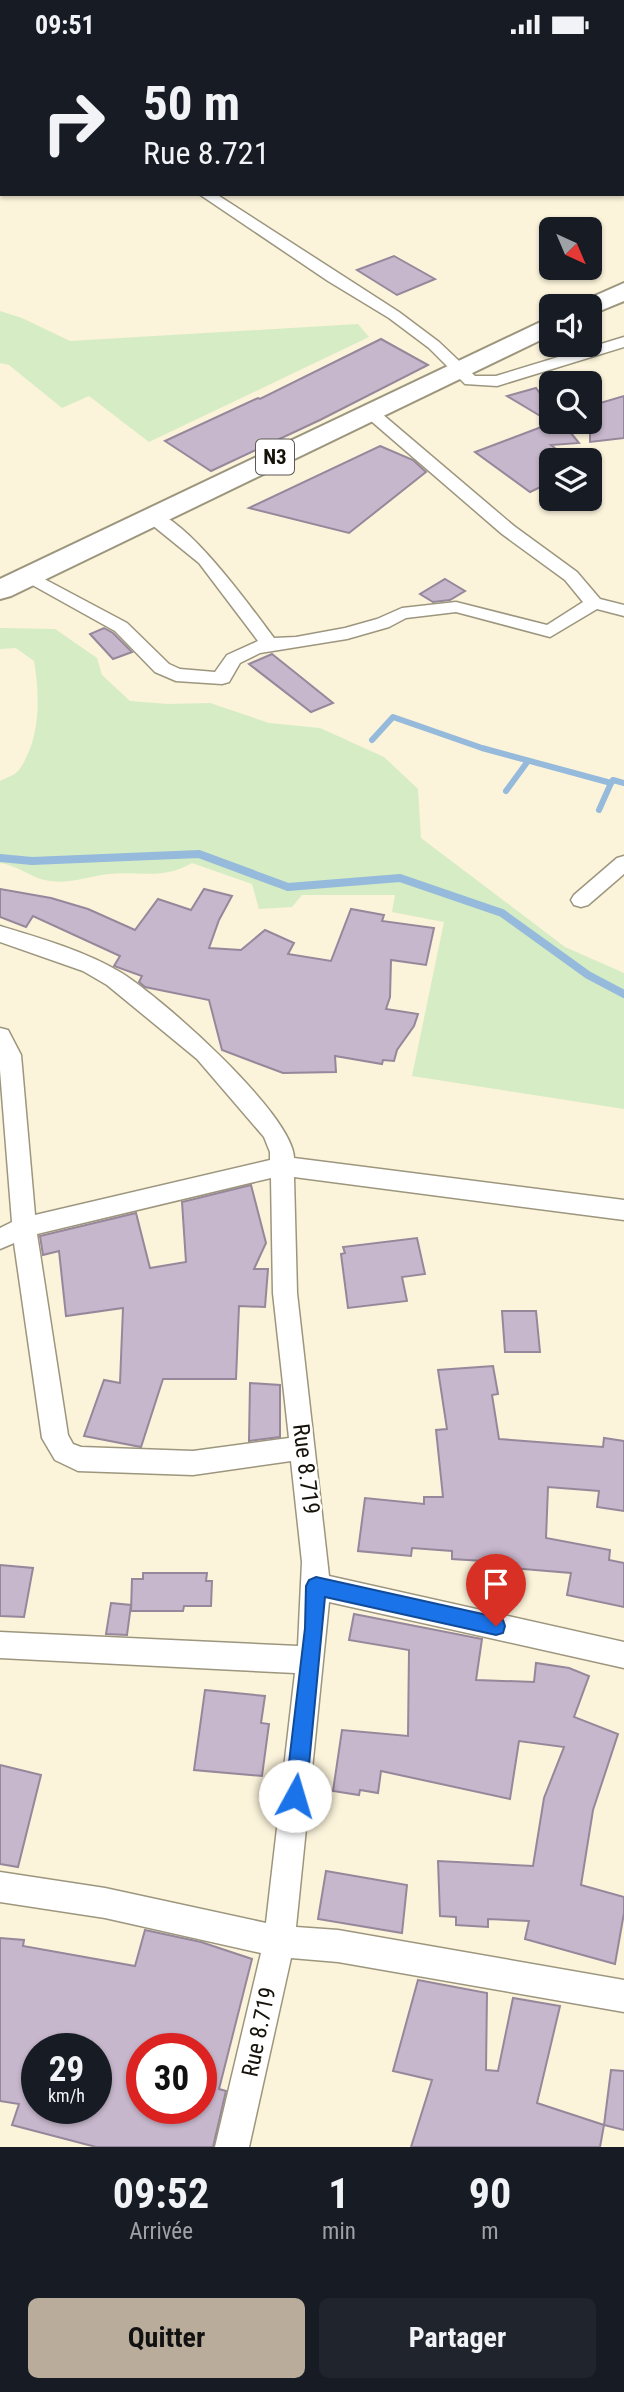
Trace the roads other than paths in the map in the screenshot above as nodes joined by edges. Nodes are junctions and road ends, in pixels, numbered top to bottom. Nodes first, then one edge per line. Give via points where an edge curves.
1 (209, 196) edge
2 (624, 291) edge
3 (602, 301) edge
4 (539, 331) edge
5 (624, 342) edge
6 (459, 369) junction
7 (369, 411) junction
8 (152, 516) junction
9 (27, 577) junction
10 (0, 590) edge
11 (594, 603) junction
12 (624, 611) edge
13 (269, 643) junction
14 (624, 863) edge
15 (581, 900) dead end
16 (0, 934) edge
17 (0, 1036) edge
18 (284, 1165) junction
19 (624, 1210) edge
20 (24, 1227) junction
21 (0, 1239) edge
22 (302, 1448) junction
23 (316, 1586) junction
24 (0, 1645) edge
25 (624, 1655) edge
26 (310, 1660) junction
27 (0, 1887) edge
28 (279, 1941) junction
29 (624, 1996) edge
30 (233, 2147) edge

1 - 6 street via 394,315
2 - 3 highway
4 - 6 highway, N3
5 - 6 street via 497,381 471,381
6 - 7 highway, N3
7 - 8 highway, N3
7 - 11 street via 508,530 571,576
8 - 9 highway, N3
8 - 13 street via 205,559
9 - 10 highway, N3
9 - 13 street via 121,627 162,668 176,675 222,678 224,667 240,653
11 - 12 street
11 - 13 street via 550,631 456,607 402,613 383,623 296,643
14 - 15 street
16 - 18 street, Rue 8.719 via 115,979 205,1053 273,1132
17 - 20 street via 10,1055
18 - 19 street
18 - 20 street
18 - 22 street, Rue 8.719 via 285,1293
20 - 21 street
20 - 22 street via 55,1438 64,1453 78,1459 169,1463
22 - 23 street, Rue 8.719
23 - 25 street
23 - 26 street, Rue 8.719
24 - 26 street
26 - 28 street, Rue 8.719
27 - 28 street via 105,1903
28 - 29 street via 338,1946
28 - 30 street, Rue 8.719

